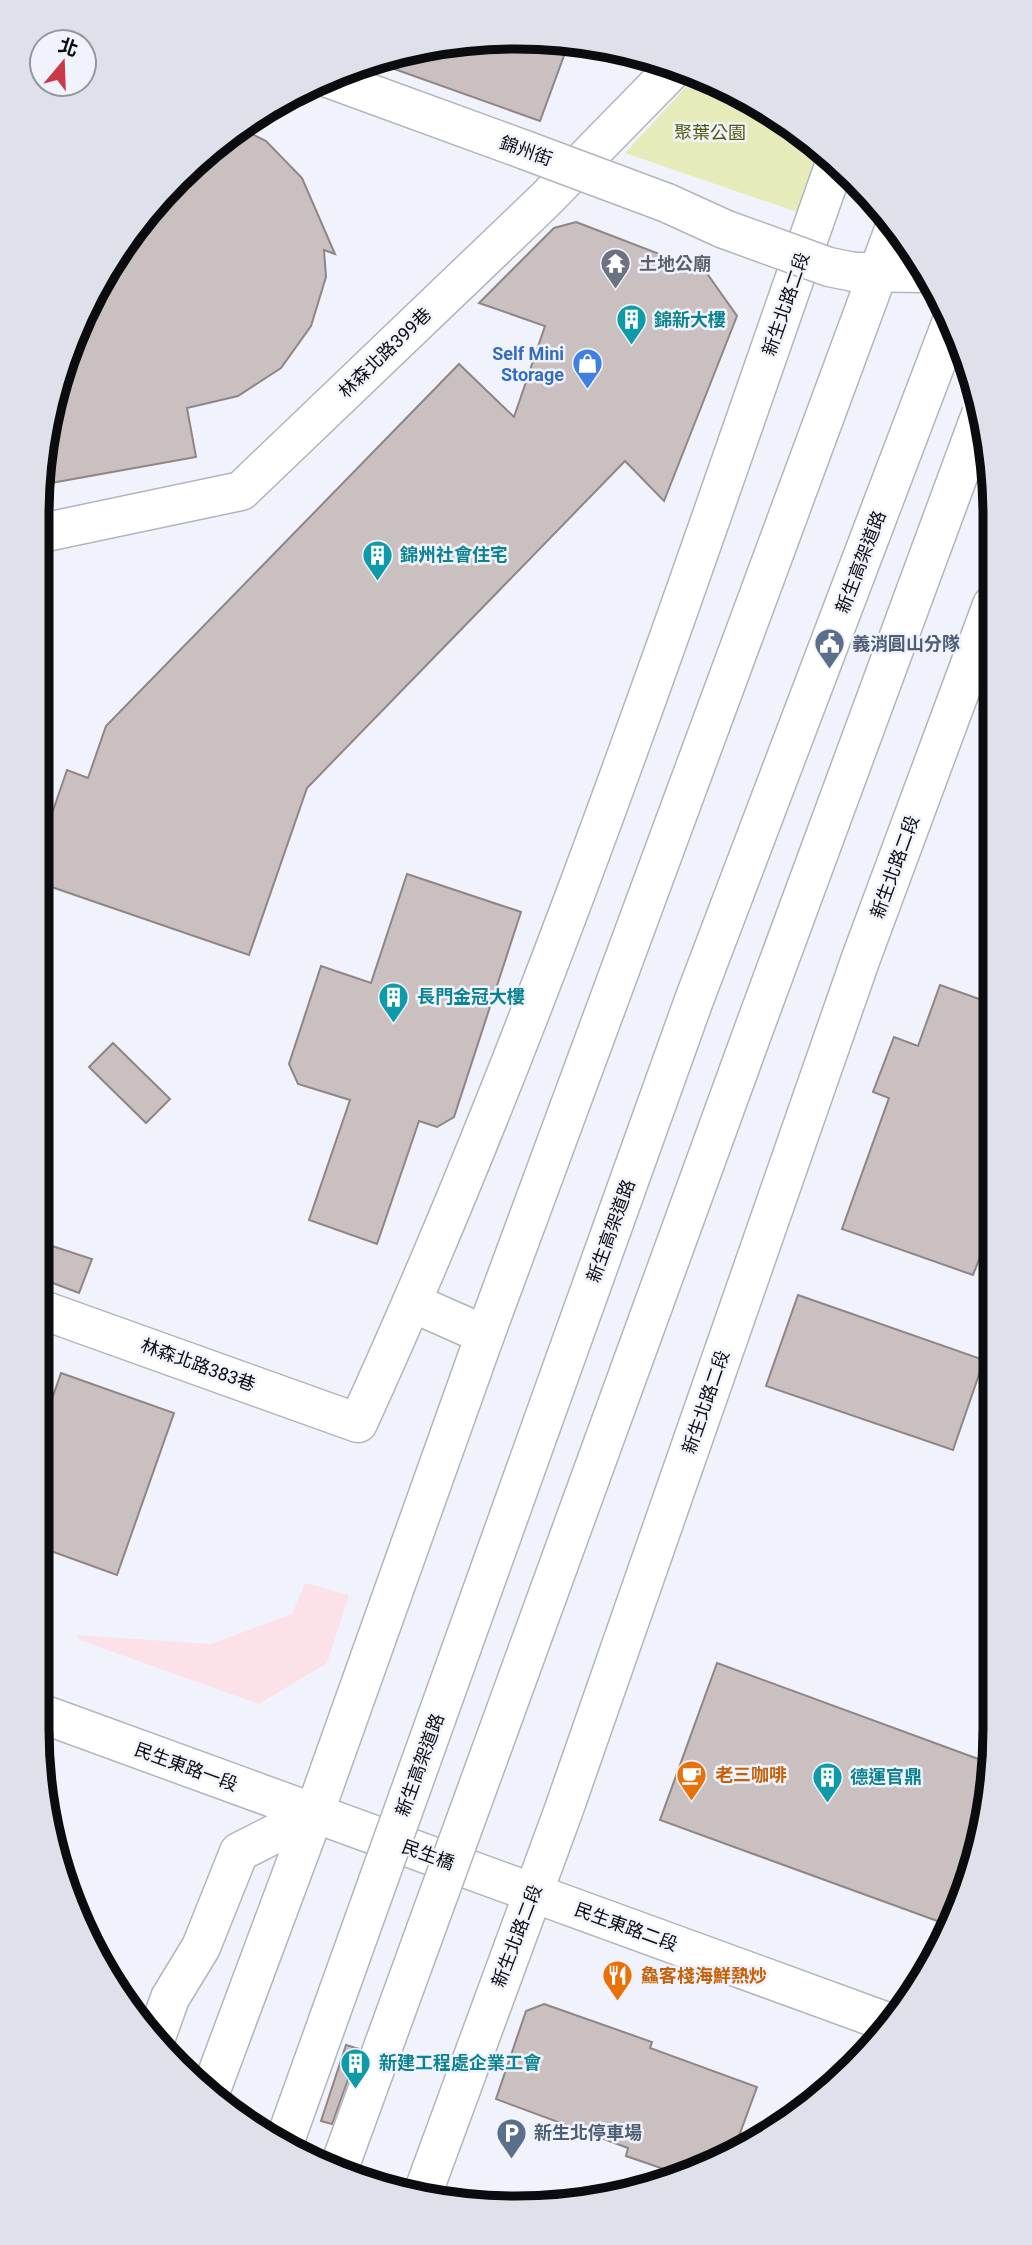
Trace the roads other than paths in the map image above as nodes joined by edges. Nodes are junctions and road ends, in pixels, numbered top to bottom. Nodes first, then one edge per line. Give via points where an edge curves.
1 (668, 75) edge
2 (342, 83) edge
3 (832, 172) edge
4 (889, 236) edge
5 (866, 272) junction
6 (914, 273) edge
7 (946, 336) edge
8 (975, 430) edge
9 (49, 531) edge
10 (983, 629) edge
11 (413, 1303) junction
12 (49, 1312) edge
13 (485, 1335) junction
14 (358, 1423) joint
15 (49, 1716) edge
16 (325, 1817) junction
17 (527, 1891) junction
18 (881, 2020) edge
19 (159, 2029) edge
20 (213, 2084) edge
21 (287, 2136) edge
22 (341, 2162) edge
23 (425, 2187) edge

1 - 9 main road, 林森北路399巷 via 545,200 241,491
2 - 5 main road, 錦州街, bridge via 667,202 724,229 829,267
3 - 11 main road, 新生北路二段 via 585,872
4 - 5 main road
5 - 6 main road, 錦州街
5 - 13 main road
7 - 21 main road, 新生高架道路, bridge via 694,1000
8 - 22 main road, bridge
10 - 17 main road, 新生北路二段
11 - 13 main road
11 - 14 main road, 新生北路二段
12 - 14 main road, 林森北路383巷
13 - 16 main road via 343,1727
15 - 16 main road, 民生東路一段
16 - 17 main road, 民生橋, bridge
16 - 19 main road via 239,1852 201,1947 170,1998
16 - 20 main road
17 - 18 main road, 民生東路二段
17 - 23 main road, 新生北路二段

